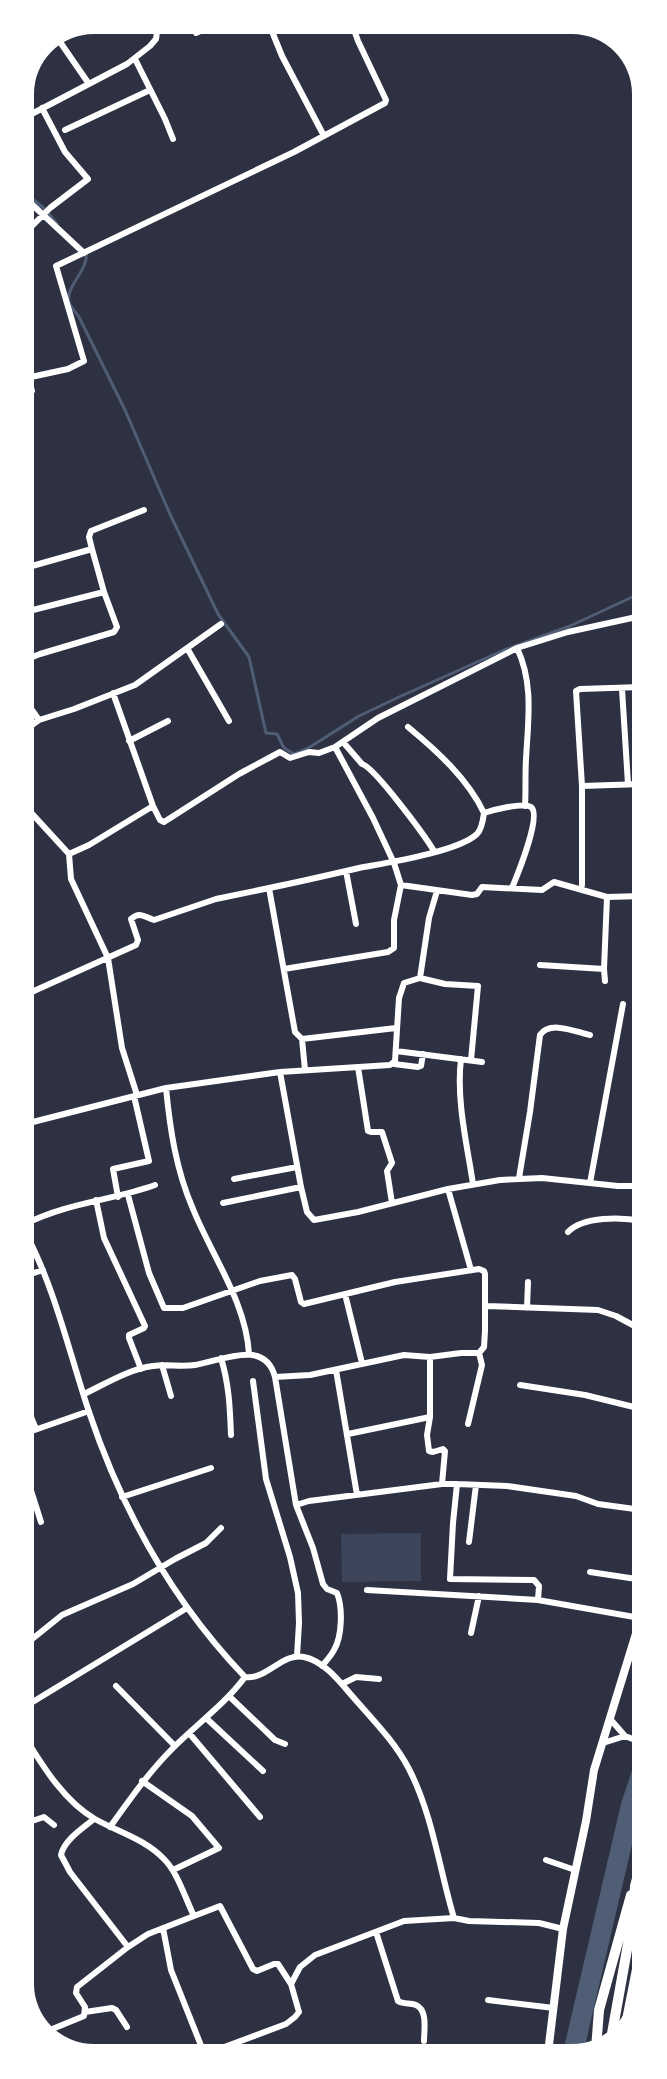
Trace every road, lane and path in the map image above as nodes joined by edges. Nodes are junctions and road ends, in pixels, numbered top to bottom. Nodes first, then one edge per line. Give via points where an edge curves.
1 (157, 34) edge
2 (273, 34) edge
3 (356, 35) edge
4 (62, 45) edge
5 (135, 59) junction
6 (89, 84) junction
7 (150, 90) junction
8 (42, 108) junction
9 (34, 112) edge
10 (65, 130) dead end
11 (324, 136) junction
12 (173, 139) dead end
13 (34, 204) edge
14 (46, 212) junction
15 (34, 224) edge
16 (86, 252) junction
17 (34, 376) edge
18 (144, 510) dead end
19 (92, 549) junction
20 (34, 565) edge
21 (104, 592) junction
22 (34, 610) edge
23 (632, 618) edge
24 (221, 624) dead end
25 (188, 648) junction
26 (517, 648) junction
27 (34, 656) edge
28 (632, 688) edge
29 (622, 689) junction
30 (113, 693) junction
31 (34, 713) edge
32 (39, 720) junction
33 (168, 721) dead end
34 (229, 721) dead end
35 (34, 724) edge
36 (408, 727) dead end
37 (129, 741) junction
38 (343, 742) junction
39 (335, 747) junction
40 (628, 784) junction
41 (632, 784) edge
42 (582, 786) junction
43 (153, 806) junction
44 (525, 806) junction
45 (484, 813) junction
46 (34, 816) edge
47 (434, 851) junction
48 (69, 854) junction
49 (394, 863) junction
50 (346, 871) junction
51 (401, 885) junction
52 (582, 885) dead end
53 (269, 888) junction
54 (512, 888) junction
55 (437, 891) junction
56 (632, 896) edge
57 (607, 897) junction
58 (356, 924) dead end
59 (108, 958) junction
60 (540, 965) dead end
61 (284, 969) junction
62 (604, 969) junction
63 (420, 978) junction
64 (605, 981) dead end
65 (34, 991) edge
66 (623, 1004) dead end
67 (396, 1028) junction
68 (590, 1035) dead end
69 (302, 1039) junction
70 (396, 1051) junction
71 (423, 1054) junction
72 (461, 1059) junction
73 (471, 1060) junction
74 (482, 1062) dead end
75 (392, 1064) junction
76 (358, 1067) junction
77 (305, 1070) junction
78 (280, 1072) junction
79 (166, 1088) junction
80 (136, 1095) junction
81 (34, 1122) edge
82 (297, 1167) junction
83 (234, 1179) dead end
84 (519, 1179) junction
85 (590, 1183) junction
86 (473, 1184) junction
87 (155, 1185) dead end
88 (632, 1186) edge
89 (301, 1187) junction
90 (448, 1189) junction
91 (128, 1195) junction
92 (118, 1197) junction
93 (96, 1200) junction
94 (223, 1203) dead end
95 (392, 1203) junction
96 (34, 1220) edge
97 (632, 1220) edge
98 (568, 1232) dead end
99 (34, 1250) edge
100 (43, 1270) junction
101 (471, 1270) junction
102 (34, 1273) edge
103 (528, 1282) dead end
104 (231, 1291) junction
105 (345, 1294) junction
106 (486, 1306) junction
107 (527, 1308) junction
108 (632, 1325) edge
109 (479, 1353) junction
110 (249, 1354) junction
111 (430, 1357) junction
112 (221, 1358) junction
113 (362, 1363) junction
114 (162, 1365) junction
115 (141, 1369) junction
116 (336, 1370) junction
117 (275, 1377) junction
118 (253, 1381) dead end
119 (520, 1385) dead end
120 (84, 1394) junction
121 (171, 1396) dead end
122 (632, 1407) edge
123 (89, 1411) junction
124 (430, 1417) junction
125 (34, 1424) edge
126 (468, 1424) dead end
127 (36, 1429) joint
128 (348, 1434) junction
129 (231, 1435) dead end
130 (211, 1468) dead end
131 (442, 1484) junction
132 (457, 1484) junction
133 (476, 1485) junction
134 (357, 1495) junction
135 (122, 1497) junction
136 (34, 1500) edge
137 (296, 1505) junction
138 (632, 1509) edge
139 (41, 1522) dead end
140 (221, 1528) dead end
141 (470, 1542) dead end
142 (160, 1567) junction
143 (591, 1572) dead end
144 (632, 1578) edge
145 (367, 1590) dead end
146 (479, 1596) junction
147 (538, 1600) junction
148 (187, 1608) junction
149 (632, 1614) edge
150 (471, 1633) dead end
151 (34, 1638) edge
152 (632, 1646) edge
153 (297, 1656) junction
154 (322, 1666) junction
155 (245, 1677) junction
156 (379, 1679) dead end
157 (342, 1684) junction
158 (116, 1686) dead end
159 (230, 1697) junction
160 (34, 1701) edge
161 (206, 1718) junction
162 (611, 1720) junction
163 (189, 1733) junction
164 (625, 1736) junction
165 (632, 1739) edge
166 (603, 1743) junction
167 (285, 1744) dead end
168 (175, 1746) junction
169 (34, 1750) edge
170 (263, 1771) dead end
171 (142, 1781) junction
172 (260, 1817) dead end
173 (94, 1819) junction
174 (34, 1820) edge
175 (54, 1825) dead end
176 (110, 1827) junction
177 (546, 1860) dead end
178 (173, 1870) junction
179 (575, 1870) junction
180 (632, 1892) edge
181 (194, 1916) junction
182 (454, 1918) junction
183 (632, 1922) edge
184 (163, 1928) junction
185 (562, 1929) junction
186 (376, 1932) junction
187 (128, 1947) junction
188 (291, 1984) junction
189 (488, 2001) dead end
190 (554, 2008) junction
191 (85, 2012) junction
192 (127, 2027) dead end
193 (54, 2029) edge
194 (613, 2029) edge
195 (597, 2040) edge
196 (424, 2041) dead end
197 (201, 2044) edge
198 (232, 2044) edge
199 (549, 2044) edge

1 - 5 street
2 - 11 street
3 - 11 street via 386,100
4 - 6 street
5 - 6 street
5 - 7 street
6 - 8 street
7 - 10 street
7 - 12 street
8 - 9 street
8 - 14 street via 65,152 88,179
11 - 16 street
13 - 14 street
14 - 15 street
14 - 16 street
16 - 17 street via 56,268 84,361
18 - 19 street via 91,531
19 - 20 street
19 - 21 street
21 - 22 street
21 - 27 street via 117,623 114,632
23 - 26 street
24 - 25 street
25 - 30 street via 135,685
25 - 34 street
26 - 38 street via 378,718
26 - 44 street via 529,694
28 - 29 street
29 - 40 street
29 - 42 street via 575,693
30 - 32 street
30 - 37 street
31 - 32 street
32 - 35 street
33 - 37 street
36 - 45 street via 473,792
37 - 43 street
38 - 39 street
38 - 47 street via 375,774
39 - 43 street via 290,758 280,752 165,822
39 - 49 street
40 - 41 street
40 - 42 street
42 - 52 street
43 - 48 street
44 - 45 street
44 - 54 street via 533,811 533,824
45 - 47 street via 477,834 460,844
46 - 48 street
47 - 49 street
48 - 59 street via 71,879
49 - 50 street
49 - 51 street
50 - 53 street
50 - 58 street
51 - 55 street
51 - 61 street via 392,951
53 - 59 street via 216,899 154,920 137,915 131,919 137,943
53 - 61 street
54 - 55 street via 482,887 472,895
54 - 57 street via 542,890 554,882
55 - 63 street
56 - 57 street
57 - 62 street
59 - 65 street
59 - 80 street via 122,1048
60 - 62 street
61 - 69 street via 296,1032
62 - 64 street
63 - 67 street via 401,986
63 - 73 street via 478,986
66 - 85 street
67 - 69 street
67 - 70 street
68 - 84 street via 550,1027 540,1035
69 - 77 street
70 - 71 street
70 - 75 street
71 - 72 street
71 - 75 street via 418,1067
72 - 73 street
72 - 86 street via 461,1096
73 - 74 street
75 - 76 street
76 - 77 street
76 - 95 street via 368,1131 382,1132 392,1163 387,1171
77 - 78 street
78 - 79 street
78 - 82 street
79 - 80 street
79 - 104 street via 180,1171 197,1220
80 - 81 street
80 - 92 street via 149,1161 114,1169
82 - 83 street
82 - 89 street
84 - 85 street
84 - 86 street
85 - 88 street
86 - 90 street
87 - 91 street
89 - 94 street
89 - 95 street via 307,1212 314,1220
90 - 95 street
90 - 101 street
91 - 92 street
91 - 104 street via 149,1273 164,1308 183,1308
92 - 93 street
93 - 96 street via 61,1208
93 - 115 street via 104,1238 145,1326 129,1335
97 - 98 street via 613,1218 577,1226
99 - 100 street
100 - 102 street
100 - 120 street
101 - 105 street
101 - 106 street via 484,1271
103 - 107 street
104 - 105 street via 292,1275 304,1304
104 - 110 street via 244,1320
105 - 113 street
106 - 107 street
106 - 109 street via 484,1347
107 - 108 street via 598,1310
109 - 111 street
109 - 126 street via 481,1375
110 - 112 street
110 - 117 street via 270,1364
111 - 113 street via 404,1355
111 - 124 street
112 - 114 street via 192,1365
112 - 129 street via 227,1377
113 - 116 street
114 - 115 street
114 - 121 street
115 - 120 street
116 - 117 street
116 - 128 street
117 - 137 street
118 - 153 street via 267,1479 298,1593
119 - 122 street
120 - 123 street
123 - 127 street
123 - 135 street
124 - 128 street
124 - 131 street via 429,1451 443,1449 446,1454
125 - 127 street
128 - 134 street
130 - 135 street
131 - 132 street
131 - 134 street
132 - 133 street
132 - 147 street via 450,1579 534,1580 539,1586
133 - 138 street via 568,1495
133 - 141 street
134 - 137 street
135 - 142 street
136 - 139 street
137 - 154 street via 323,1584 337,1593 340,1600 335,1649
140 - 142 street via 207,1543
142 - 148 street
142 - 151 street via 133,1584 62,1615
143 - 144 street
145 - 146 street
146 - 147 street
146 - 150 street
147 - 149 street
148 - 155 street
148 - 160 street
152 - 162 street
153 - 154 street
153 - 155 street via 252,1678
154 - 157 street
155 - 159 street
156 - 157 street via 356,1677
157 - 182 street via 408,1768 433,1834
158 - 168 street
159 - 161 street
159 - 167 street via 275,1740
161 - 163 street
161 - 170 street
162 - 164 street
162 - 166 street
163 - 168 street
163 - 172 street
164 - 165 street
164 - 166 street
166 - 179 street
168 - 171 street
169 - 173 street via 68,1797
171 - 176 street
171 - 178 street via 192,1816 219,1848
173 - 176 street
173 - 187 street via 70,1840 61,1855
174 - 175 street via 44,1817
176 - 178 street via 152,1849
177 - 179 street
178 - 181 street
179 - 185 street
180 - 195 highway via 599,2010
181 - 184 street
181 - 188 street via 220,1906 253,1969 278,1964
182 - 185 street via 539,1923
182 - 186 street via 411,1920
183 - 194 highway
184 - 187 street
184 - 197 street via 171,1970
185 - 190 street
186 - 188 street via 315,1956 300,1967
186 - 196 street via 398,2001 422,2010
187 - 191 street via 77,1987
188 - 198 street via 299,2012 295,2017
189 - 190 street
190 - 199 street
191 - 192 street via 112,2008
191 - 193 street via 84,2016

